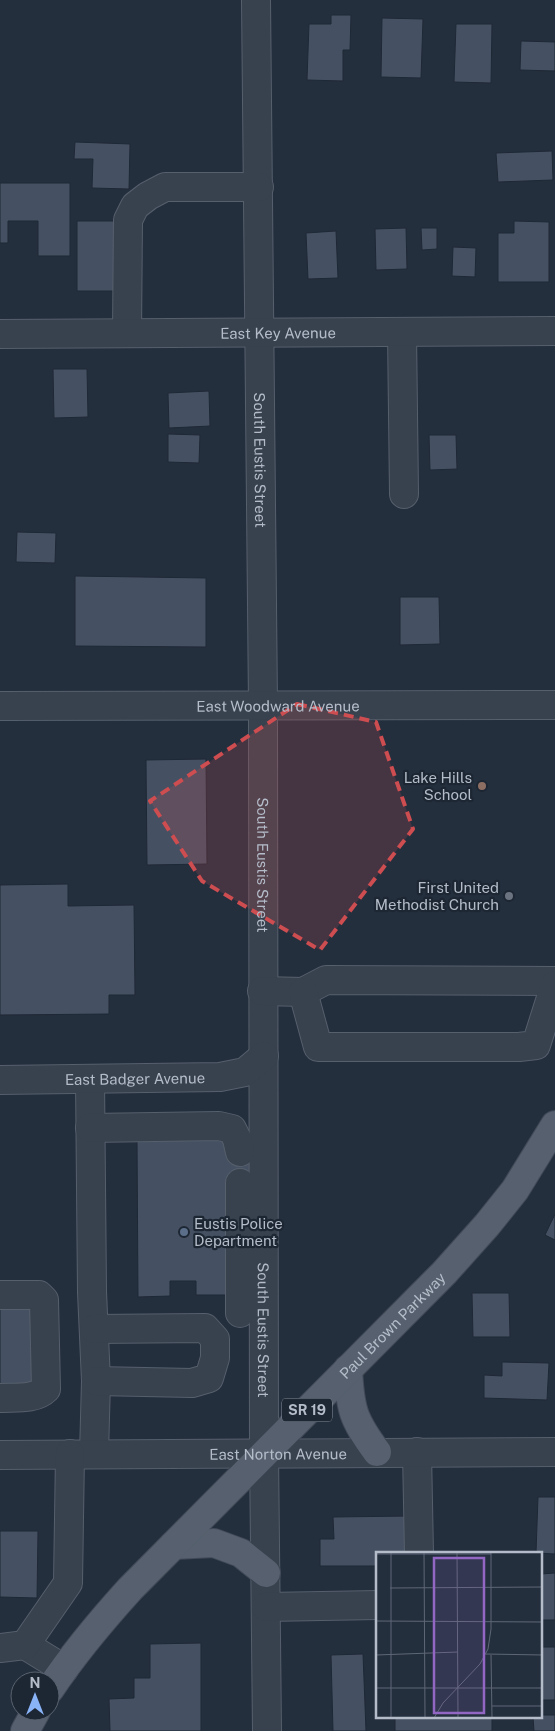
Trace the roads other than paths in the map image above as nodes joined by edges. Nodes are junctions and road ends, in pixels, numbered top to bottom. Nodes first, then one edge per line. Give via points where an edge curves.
1 (256, 0) edge
2 (258, 187) junction
3 (555, 331) edge
4 (260, 332) junction
5 (402, 332) junction
6 (127, 333) junction
7 (0, 334) edge
8 (404, 494) dead end
9 (263, 705) junction
10 (555, 705) edge
11 (0, 706) edge
12 (555, 981) edge
13 (555, 985) edge
14 (314, 986) junction
15 (262, 992) junction
16 (264, 1056) junction
17 (90, 1079) junction
18 (0, 1080) edge
19 (555, 1125) edge
20 (90, 1128) junction
21 (240, 1152) dead end
22 (240, 1183) dead end
23 (0, 1295) edge
24 (252, 1310) junction
25 (94, 1329) junction
26 (206, 1330) junction
27 (348, 1369) junction
28 (96, 1381) junction
29 (0, 1398) edge
30 (377, 1452) junction
31 (417, 1452) junction
32 (555, 1452) edge
33 (264, 1453) junction
34 (82, 1454) junction
35 (0, 1455) edge
36 (174, 1545) junction
37 (419, 1552) edge
38 (266, 1574) junction
39 (376, 1606) edge
40 (266, 1607) junction
41 (13, 1647) edge
42 (46, 1671) edge
43 (60, 1675) edge
44 (267, 1731) edge

1 - 2 street, South Eustis Street
2 - 4 street, South Eustis Street
2 - 6 street via 165,186 135,206 128,220
3 - 5 street, East Key Avenue
4 - 5 street, East Key Avenue
4 - 6 street, East Key Avenue
4 - 9 street, South Eustis Street
5 - 8 street
6 - 7 street, East Key Avenue
9 - 10 street, East Woodward Avenue
9 - 11 street, East Woodward Avenue
9 - 15 street, South Eustis Street
12 - 14 street
13 - 14 street via 536,1045 518,1047 318,1047
14 - 15 street
15 - 16 street, South Eustis Street
16 - 17 street, East Badger Avenue via 245,1072 220,1077
16 - 24 street, South Eustis Street
17 - 18 street, East Badger Avenue
17 - 20 street
19 - 27 main road, Paul Brown Parkway / SR 19 via 514,1190 487,1225
20 - 21 street via 219,1126 232,1129
20 - 25 street
22 - 24 street
23 - 29 street via 39,1295 44,1300 46,1389 34,1396
24 - 26 street
24 - 33 street, South Eustis Street
25 - 26 street
25 - 28 street
26 - 28 street via 215,1339 215,1358 208,1378 192,1384
27 - 30 main road via 350,1399 356,1420
27 - 33 main road, Paul Brown Parkway / SR 19
28 - 34 street
30 - 31 street, East Norton Avenue
30 - 33 street, East Norton Avenue
31 - 32 street, East Norton Avenue
31 - 37 street
33 - 34 street, East Norton Avenue
33 - 36 main road, Paul Brown Parkway / SR 19
33 - 38 street, South Eustis Street
34 - 35 street, East Norton Avenue
34 - 41 street via 68,1583
36 - 38 main road via 214,1544 242,1552
36 - 43 main road, Paul Brown Parkway / SR 19 via 100,1622
38 - 40 street, South Eustis Street
39 - 40 street
40 - 44 street, South Eustis Street
41 - 42 street

